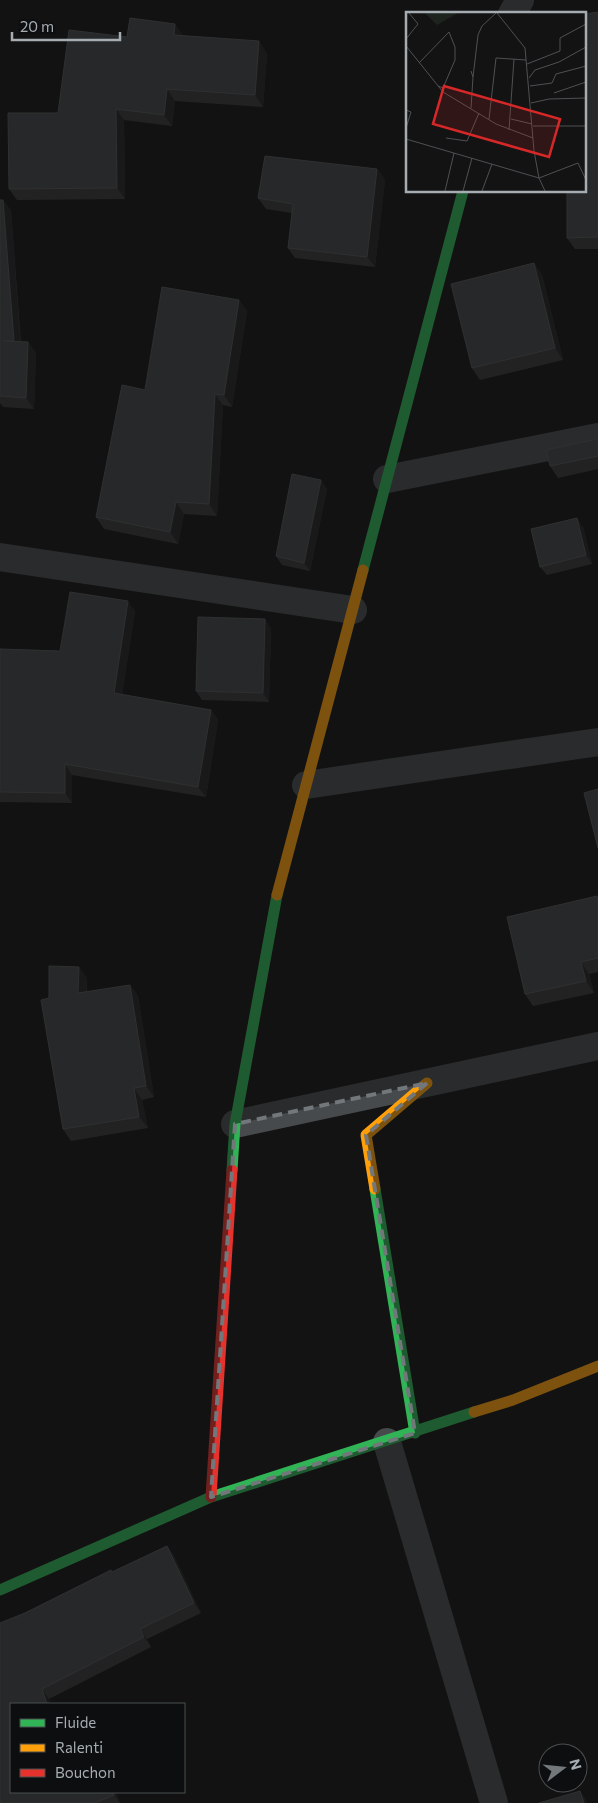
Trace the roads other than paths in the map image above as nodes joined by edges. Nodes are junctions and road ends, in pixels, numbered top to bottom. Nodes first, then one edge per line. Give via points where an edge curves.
1 (520, 0) edge
2 (513, 12) edge
3 (463, 192) edge
4 (598, 437) edge
5 (387, 479) junction
6 (0, 558) edge
7 (352, 610) junction
8 (598, 742) edge
9 (306, 786) junction
10 (598, 1046) edge
11 (427, 1083) junction
12 (235, 1124) junction
13 (598, 1366) edge
14 (414, 1433) junction
15 (387, 1442) junction
16 (211, 1498) junction
17 (0, 1590) edge
18 (494, 1803) edge

1 - 2 street
3 - 5 street
4 - 5 street
5 - 7 street
6 - 7 street
7 - 9 street
8 - 9 street
9 - 12 street via 273,908
10 - 11 street
11 - 12 street
11 - 14 street via 366,1135
12 - 16 street
13 - 14 street via 513,1400
14 - 15 street
15 - 16 street
15 - 18 street
16 - 17 street

